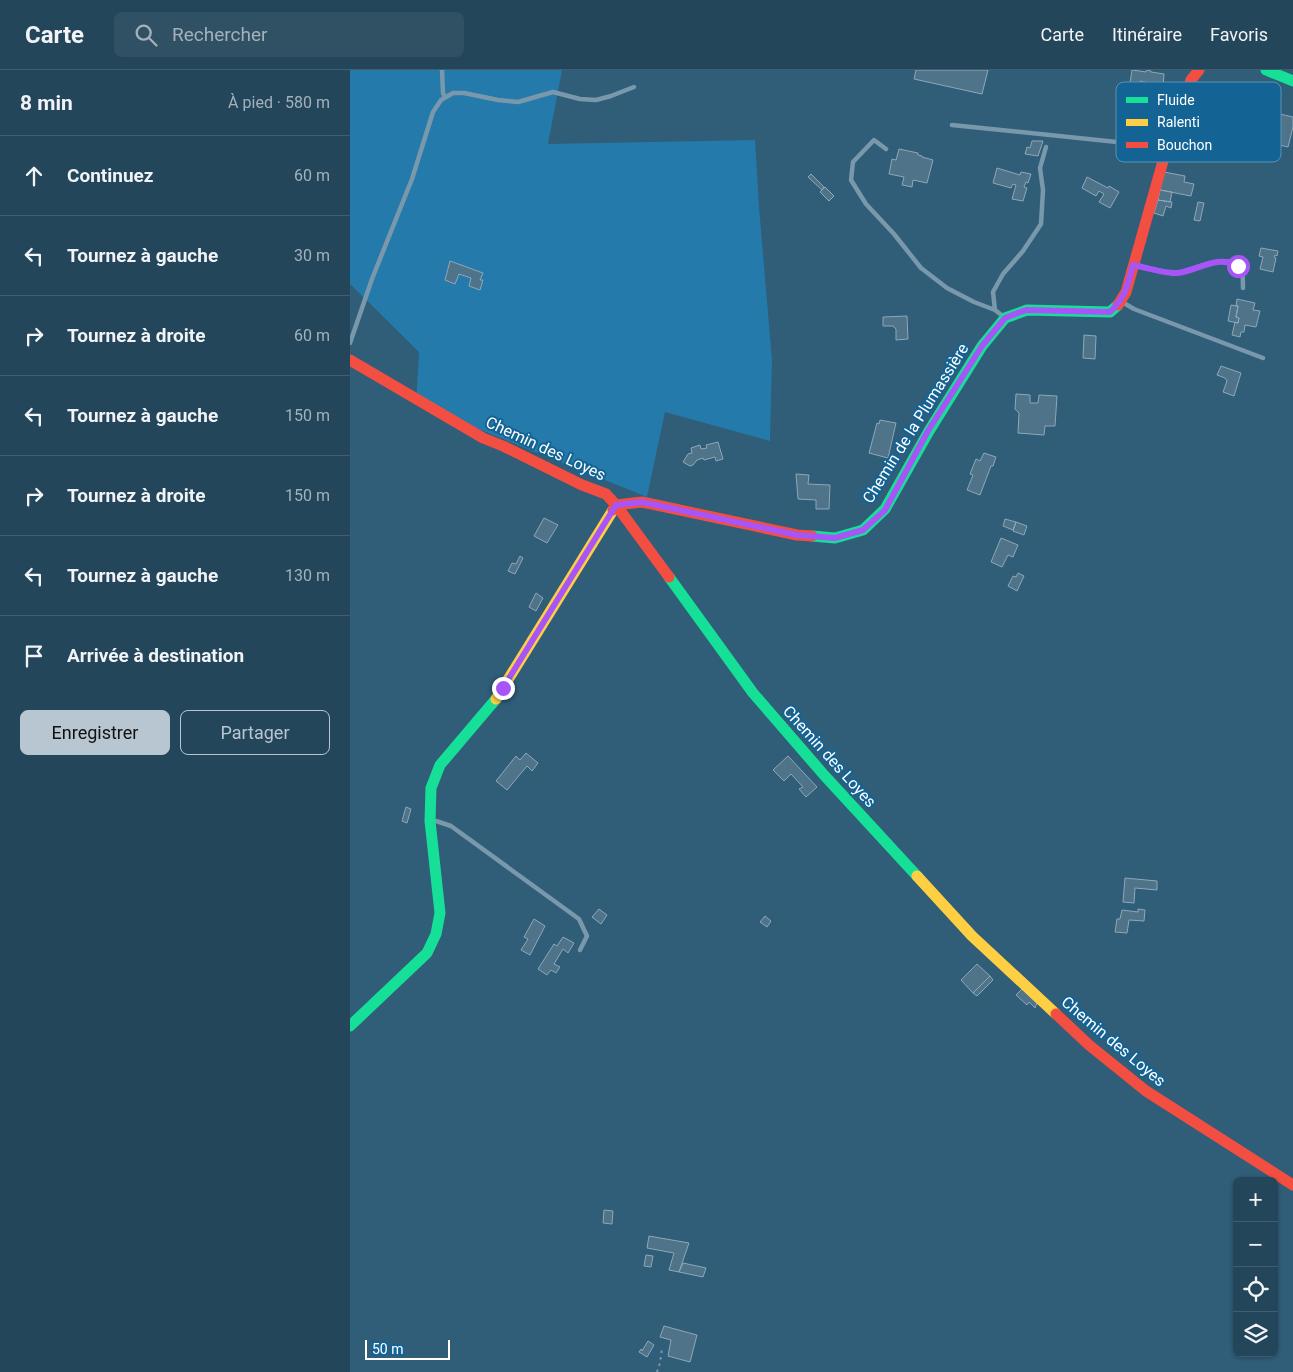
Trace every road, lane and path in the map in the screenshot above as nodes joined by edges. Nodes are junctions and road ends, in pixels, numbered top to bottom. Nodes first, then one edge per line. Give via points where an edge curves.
1 (442, 70) edge
2 (1199, 70) edge
3 (1266, 70) edge
4 (1293, 81) edge
5 (1190, 82) edge
6 (634, 87) dead end
7 (446, 97) junction
8 (952, 125) dead end
9 (1116, 142) edge
10 (1046, 147) dead end
11 (886, 149) dead end
12 (1163, 162) edge
13 (1133, 265) junction
14 (1243, 288) dead end
15 (1121, 302) junction
16 (995, 310) junction
17 (1005, 318) junction
18 (350, 343) edge
19 (1263, 358) dead end
20 (350, 360) edge
21 (616, 505) junction
22 (430, 821) junction
23 (580, 950) dead end
24 (350, 1026) edge
25 (1293, 1185) edge
26 (662, 1348) dead end
27 (657, 1372) edge

1 - 7 lane
2 - 5 street
3 - 4 street
6 - 7 lane via 596,100 553,92 518,102 464,93
7 - 18 lane via 433,112
8 - 9 lane
10 - 16 lane via 1040,168 1043,190 1040,224 996,286 993,292
11 - 16 lane via 874,140 853,162 851,180 866,204 921,268 946,288
12 - 13 street
13 - 14 lane via 1176,273 1214,262 1232,263 1242,274
13 - 15 street
15 - 17 street via 1110,312 1026,310
15 - 19 lane
16 - 17 lane
17 - 21 street, Chemin de la Plumassière via 982,346 928,431 885,510 863,530 835,538 797,535 642,502
20 - 21 street, Chemin des Loyes via 483,438 606,494
21 - 22 street via 500,694 440,765 431,788
21 - 25 street, Chemin des Loyes via 753,694 972,936 1089,1045 1146,1091
22 - 23 lane via 451,826 579,919 587,936
22 - 24 street via 440,913 436,934 427,953
26 - 27 path

